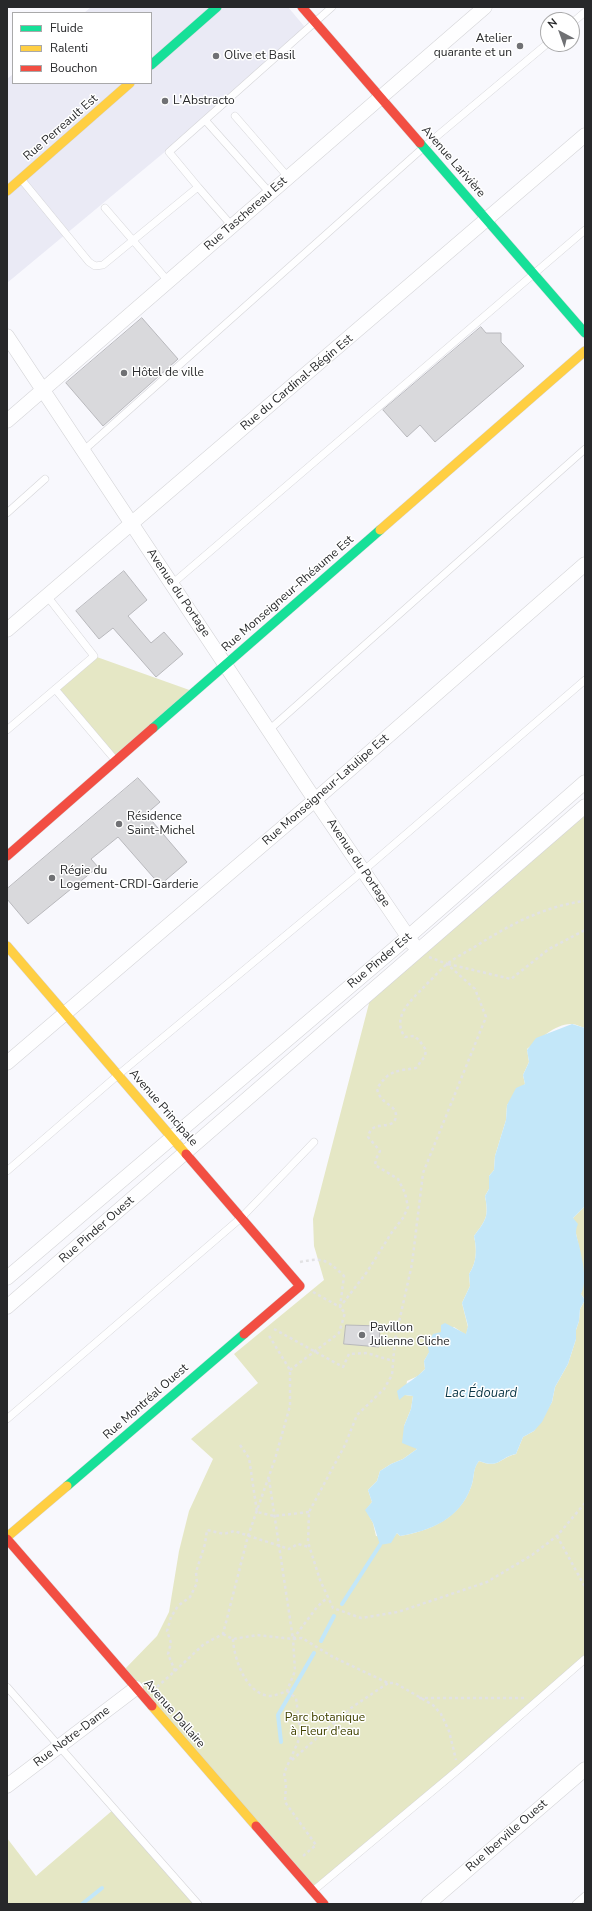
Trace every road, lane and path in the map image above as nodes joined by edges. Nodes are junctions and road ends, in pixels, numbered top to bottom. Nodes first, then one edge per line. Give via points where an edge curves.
1 (217, 7) edge
2 (302, 7) edge
3 (332, 7) edge
4 (485, 7) edge
5 (315, 21) junction
6 (540, 50) edge
7 (152, 64) edge
8 (129, 84) edge
9 (381, 97) junction
10 (235, 116) dead end
11 (205, 120) junction
12 (585, 135) edge
13 (424, 147) junction
14 (288, 177) junction
15 (21, 179) junction
16 (198, 187) junction
17 (7, 191) edge
18 (270, 193) junction
19 (105, 208) dead end
20 (487, 220) junction
21 (232, 226) junction
22 (585, 230) edge
23 (134, 241) junction
24 (534, 274) junction
25 (168, 281) junction
26 (585, 333) edge
27 (7, 336) edge
28 (585, 351) edge
29 (43, 390) junction
30 (7, 421) edge
31 (83, 450) junction
32 (585, 450) edge
33 (45, 479) dead end
34 (7, 513) edge
35 (132, 524) junction
36 (585, 564) edge
37 (172, 584) junction
38 (47, 596) junction
39 (7, 630) edge
40 (226, 665) junction
41 (585, 680) edge
42 (55, 689) junction
43 (7, 730) edge
44 (269, 730) junction
45 (116, 761) junction
46 (585, 782) edge
47 (315, 800) junction
48 (585, 806) edge
49 (7, 856) edge
50 (363, 871) junction
51 (585, 901) edge
52 (585, 930) edge
53 (408, 936) junction
54 (7, 947) edge
55 (417, 950) junction
56 (448, 964) junction
57 (65, 1014) junction
58 (7, 1063) edge
59 (118, 1075) junction
60 (172, 1137) junction
61 (314, 1142) dead end
62 (186, 1153) junction
63 (7, 1171) edge
64 (242, 1217) junction
65 (283, 1266) junction
66 (7, 1278) edge
67 (300, 1286) junction
68 (7, 1307) edge
69 (340, 1307) junction
70 (259, 1321) junction
71 (315, 1351) junction
72 (393, 1361) junction
73 (290, 1370) junction
74 (7, 1419) edge
75 (240, 1445) dead end
76 (269, 1477) junction
77 (585, 1503) edge
78 (257, 1512) junction
79 (309, 1512) junction
80 (274, 1516) junction
81 (248, 1536) junction
82 (557, 1536) junction
83 (7, 1538) edge
84 (278, 1545) junction
85 (309, 1547) junction
86 (585, 1587) edge
87 (328, 1597) junction
88 (223, 1634) junction
89 (233, 1639) junction
90 (293, 1639) junction
91 (585, 1659) edge
92 (175, 1671) junction
93 (388, 1683) junction
94 (7, 1687) edge
95 (287, 1691) junction
96 (141, 1693) junction
97 (418, 1698) junction
98 (539, 1699) junction
99 (60, 1746) junction
100 (291, 1760) junction
101 (459, 1769) junction
102 (585, 1769) edge
103 (7, 1786) edge
104 (291, 1866) junction
105 (312, 1891) junction
106 (585, 1896) edge
107 (198, 1904) edge
108 (324, 1904) edge
109 (428, 1904) edge
110 (576, 1904) edge

1 - 7 street
2 - 5 street, Avenue Larivière
3 - 5 lane
4 - 9 street, Rue Taschereau Est
5 - 9 street, Avenue Larivière
5 - 11 lane
6 - 13 lane
8 - 15 street, Rue Perreault Est
9 - 13 street, Avenue Larivière
9 - 14 street, Rue Taschereau Est
10 - 14 lane
11 - 16 lane via 169,152
11 - 18 lane
12 - 20 street, Rue du Cardinal-Bégin Est
13 - 20 street, Avenue Larivière
13 - 31 lane
14 - 18 street, Rue Taschereau Est
15 - 17 street, Rue Perreault Est
15 - 23 lane via 95,266 103,265
16 - 21 lane
16 - 23 lane
18 - 21 street, Rue Taschereau Est
19 - 23 lane
20 - 24 street, Avenue Larivière
20 - 35 street, Rue du Cardinal-Bégin Est
21 - 25 street, Rue Taschereau Est
22 - 24 lane
23 - 25 lane
24 - 26 street, Avenue Larivière
24 - 37 lane
25 - 29 street, Rue Taschereau Est
27 - 29 street, Avenue du Portage
28 - 40 street, Rue Monseigneur-Rhéaume Est
29 - 30 street, Rue Taschereau Est
29 - 31 street, Avenue du Portage
31 - 35 street, Avenue du Portage
32 - 44 lane
33 - 34 lane
35 - 37 street, Avenue du Portage
35 - 38 street, Rue du Cardinal-Bégin Est
36 - 47 street, Rue Monseigneur-Latulipe Est
37 - 40 street, Avenue du Portage
38 - 39 street, Rue du Cardinal-Bégin Est
38 - 42 lane via 94,656
40 - 44 street, Avenue du Portage
40 - 45 street, Rue Monseigneur-Rhéaume Est
41 - 50 lane
42 - 43 lane
42 - 45 lane
44 - 47 street, Avenue du Portage
45 - 49 street, Rue Monseigneur-Rhéaume Est
46 - 53 street, Rue Pinder Est
47 - 50 street, Avenue du Portage
47 - 57 street, Rue Monseigneur-Latulipe Est
48 - 55 street, Rue Pinder Est
50 - 53 street, Avenue du Portage
50 - 59 lane
51 - 56 path via 567,903 536,914 496,933
52 - 56 path via 549,949 510,979
53 - 55 street, Avenue du Portage
53 - 60 street, Rue Pinder Est
54 - 57 street, Avenue Principale
55 - 56 path via 433,960
55 - 62 street, Rue Pinder Est
56 - 69 path via 408,1003 400,1018 405,1037 414,1036 420,1040 426,1050 425,1056 416,1068 394,1071 381,1082 377,1089 379,1095 395,1111 396,1117 388,1125 377,1125 372,1128 368,1137 380,1151 375,1165 398,1179 408,1207 367,1272
56 - 72 path via 475,989 486,1017 423,1174 412,1264 395,1340
57 - 58 street, Rue Monseigneur-Latulipe Est
57 - 59 street, Avenue Principale
59 - 60 street, Avenue Principale
59 - 63 lane
60 - 62 street, Avenue Principale
60 - 66 street, Rue Pinder Ouest
61 - 64 lane
62 - 64 street, Avenue Principale
62 - 68 street, Rue Pinder Ouest
64 - 65 street, Avenue Principale
64 - 74 lane
65 - 67 street, Avenue Principale
65 - 69 path via 317,1258 328,1261 344,1276
67 - 69 path
67 - 70 street, Rue Montréal Ouest
69 - 71 path via 345,1313 339,1333
70 - 71 path
70 - 73 path
70 - 83 street, Rue Montréal Ouest
71 - 72 path via 343,1367 349,1354 367,1352
71 - 73 path
72 - 79 path via 392,1375 384,1389 357,1415 345,1445
73 - 76 path via 290,1406
75 - 78 path via 249,1458
76 - 78 path
76 - 80 path
77 - 82 path
78 - 80 path
78 - 81 path
79 - 80 path
79 - 85 path
80 - 84 path
81 - 84 path
81 - 88 path
81 - 92 path via 234,1531 224,1534 207,1530 196,1572 197,1583 190,1597 178,1606 170,1617 168,1631 171,1643 168,1654
82 - 86 path
82 - 87 path via 532,1555 487,1582 398,1612 361,1618 333,1608
83 - 96 street, Avenue Dallaire
84 - 85 path via 289,1549 298,1544
84 - 90 path
85 - 87 path
87 - 90 path via 317,1607
88 - 89 path
88 - 92 path via 204,1644
89 - 90 path via 257,1635
89 - 95 path via 241,1674 258,1691 270,1696
90 - 93 path via 302,1638 332,1657
90 - 95 path via 295,1671
91 - 98 lane
92 - 96 path
93 - 97 path via 395,1683
93 - 100 path via 351,1708
94 - 99 lane
95 - 100 path via 296,1698 300,1729
96 - 99 street, Rue Notre-Dame
96 - 104 street, Avenue Dallaire
97 - 98 path
97 - 101 path via 433,1705 441,1714 449,1731
98 - 101 lane
99 - 103 street, Rue Notre-Dame
99 - 107 lane
100 - 104 path via 284,1772 285,1802 316,1845
101 - 105 lane
102 - 109 street, Rue Iberville Ouest
104 - 105 street, Avenue Dallaire
105 - 108 street, Avenue Dallaire
106 - 110 lane

